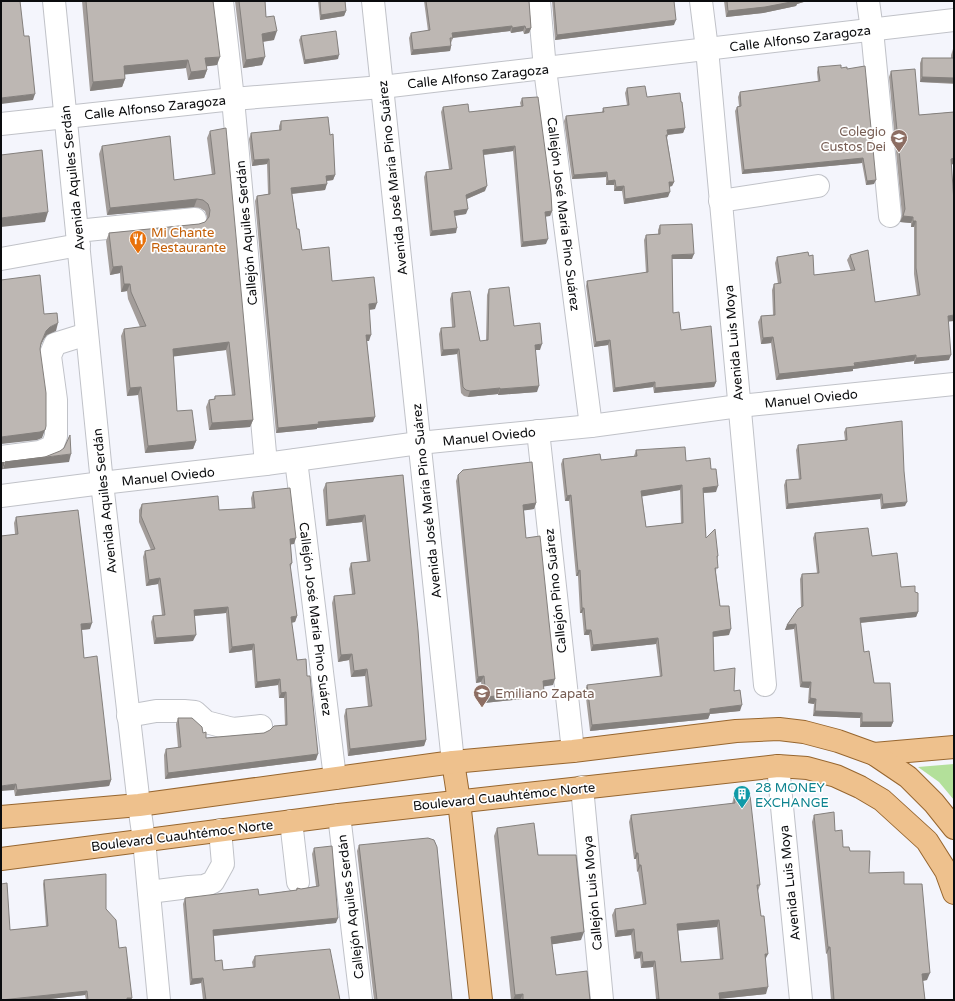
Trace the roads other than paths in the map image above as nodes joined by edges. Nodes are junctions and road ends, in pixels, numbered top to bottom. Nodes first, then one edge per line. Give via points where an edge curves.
1 (54, 1) edge
2 (222, 1) edge
3 (373, 1) edge
4 (539, 1) edge
5 (701, 1) edge
6 (868, 1) edge
7 (954, 20) edge
8 (872, 30) junction
9 (707, 49) junction
10 (545, 68) junction
11 (382, 87) junction
12 (234, 99) junction
13 (66, 118) junction
14 (1, 124) edge
15 (818, 186) dead end
16 (720, 201) junction
17 (890, 216) dead end
18 (195, 219) dead end
19 (78, 238) junction
20 (1, 259) edge
21 (87, 334) junction
22 (954, 384) edge
23 (739, 406) junction
24 (591, 426) junction
25 (538, 431) junction
26 (419, 443) junction
27 (1, 456) edge
28 (296, 460) junction
29 (266, 464) junction
30 (102, 483) junction
31 (1, 496) edge
32 (765, 685) dead end
33 (128, 716) junction
34 (261, 726) dead end
35 (954, 747) edge
36 (572, 751) junction
37 (874, 754) junction
38 (453, 762) junction
39 (778, 766) junction
40 (335, 778) junction
41 (582, 787) junction
42 (459, 801) junction
43 (138, 805) junction
44 (339, 815) junction
45 (1, 817) edge
46 (291, 821) junction
47 (954, 828) edge
48 (220, 830) junction
49 (144, 840) junction
50 (1, 858) edge
51 (298, 882) dead end
52 (149, 892) junction
53 (954, 893) edge
54 (159, 1000) edge
55 (361, 1000) edge
56 (481, 1000) edge
57 (602, 1000) edge
58 (801, 1000) edge

1 - 13 street, Avenida Aquiles Serdán
2 - 12 street, Callejón Aquiles Serdán
3 - 11 street, Avenida José María Pino Suárez
4 - 10 street, Callejón José María Pino Suárez
5 - 9 street, Avenida Luis Moya
6 - 8 street
7 - 8 street, Calle Alfonso Zaragoza
8 - 9 street, Calle Alfonso Zaragoza
8 - 17 street
9 - 10 street, Calle Alfonso Zaragoza
9 - 16 street, Avenida Luis Moya
10 - 11 street, Calle Alfonso Zaragoza
10 - 24 street, Callejón José María Pino Suárez
11 - 12 street, Calle Alfonso Zaragoza
11 - 26 street, Avenida José María Pino Suárez
12 - 13 street, Calle Alfonso Zaragoza
12 - 29 street, Callejón Aquiles Serdán
13 - 14 street, Calle Alfonso Zaragoza
13 - 19 street, Avenida Aquiles Serdán
15 - 16 street
16 - 23 street, Avenida Luis Moya
18 - 19 street
19 - 20 street
19 - 21 street, Avenida Aquiles Serdán
21 - 27 street via 55,344 50,356 56,400 56,436 52,447 40,452
21 - 30 street, Avenida Aquiles Serdán
22 - 23 street, Manuel Oviedo
23 - 24 street, Manuel Oviedo
23 - 32 street, Avenida Luis Moya
24 - 25 street, Manuel Oviedo
25 - 26 street, Manuel Oviedo
25 - 36 street, Callejón Pino Suárez
26 - 28 street, Manuel Oviedo
26 - 38 street, Avenida José María Pino Suárez
28 - 29 street, Manuel Oviedo
28 - 40 street, Callejón José María Pino Suárez
29 - 30 street, Manuel Oviedo
30 - 31 street, Manuel Oviedo
30 - 33 street, Avenida Aquiles Serdán
33 - 34 street via 156,711 184,711 194,712 206,722 233,729
33 - 43 street, Avenida Aquiles Serdán
35 - 37 main road
36 - 37 main road via 736,731 779,729 804,732
36 - 38 main road
37 - 47 main road via 908,777
38 - 40 main road
38 - 42 main road, Avenida José María Pino Suárez
39 - 41 main road, Boulevard Cuauhtémoc Norte
39 - 53 main road, Boulevard Cuauhtémoc Norte via 807,768 836,776 882,800 927,841 946,871
39 - 58 street, Avenida Luis Moya
40 - 43 main road
41 - 42 main road, Boulevard Cuauhtémoc Norte
41 - 57 street, Callejón Luis Moya
42 - 44 main road, Boulevard Cuauhtémoc Norte
42 - 56 main road, Avenida José María Pino Suárez
43 - 45 main road
43 - 49 street, Avenida Aquiles Serdán
44 - 46 main road, Boulevard Cuauhtémoc Norte
44 - 55 street, Callejón Aquiles Serdán
46 - 48 main road, Boulevard Cuauhtémoc Norte
46 - 51 street
48 - 49 main road, Boulevard Cuauhtémoc Norte
48 - 52 street via 223,864 214,882 204,886
49 - 50 main road, Boulevard Cuauhtémoc Norte
49 - 52 street, Avenida Aquiles Serdán
52 - 54 street, Avenida Aquiles Serdán

